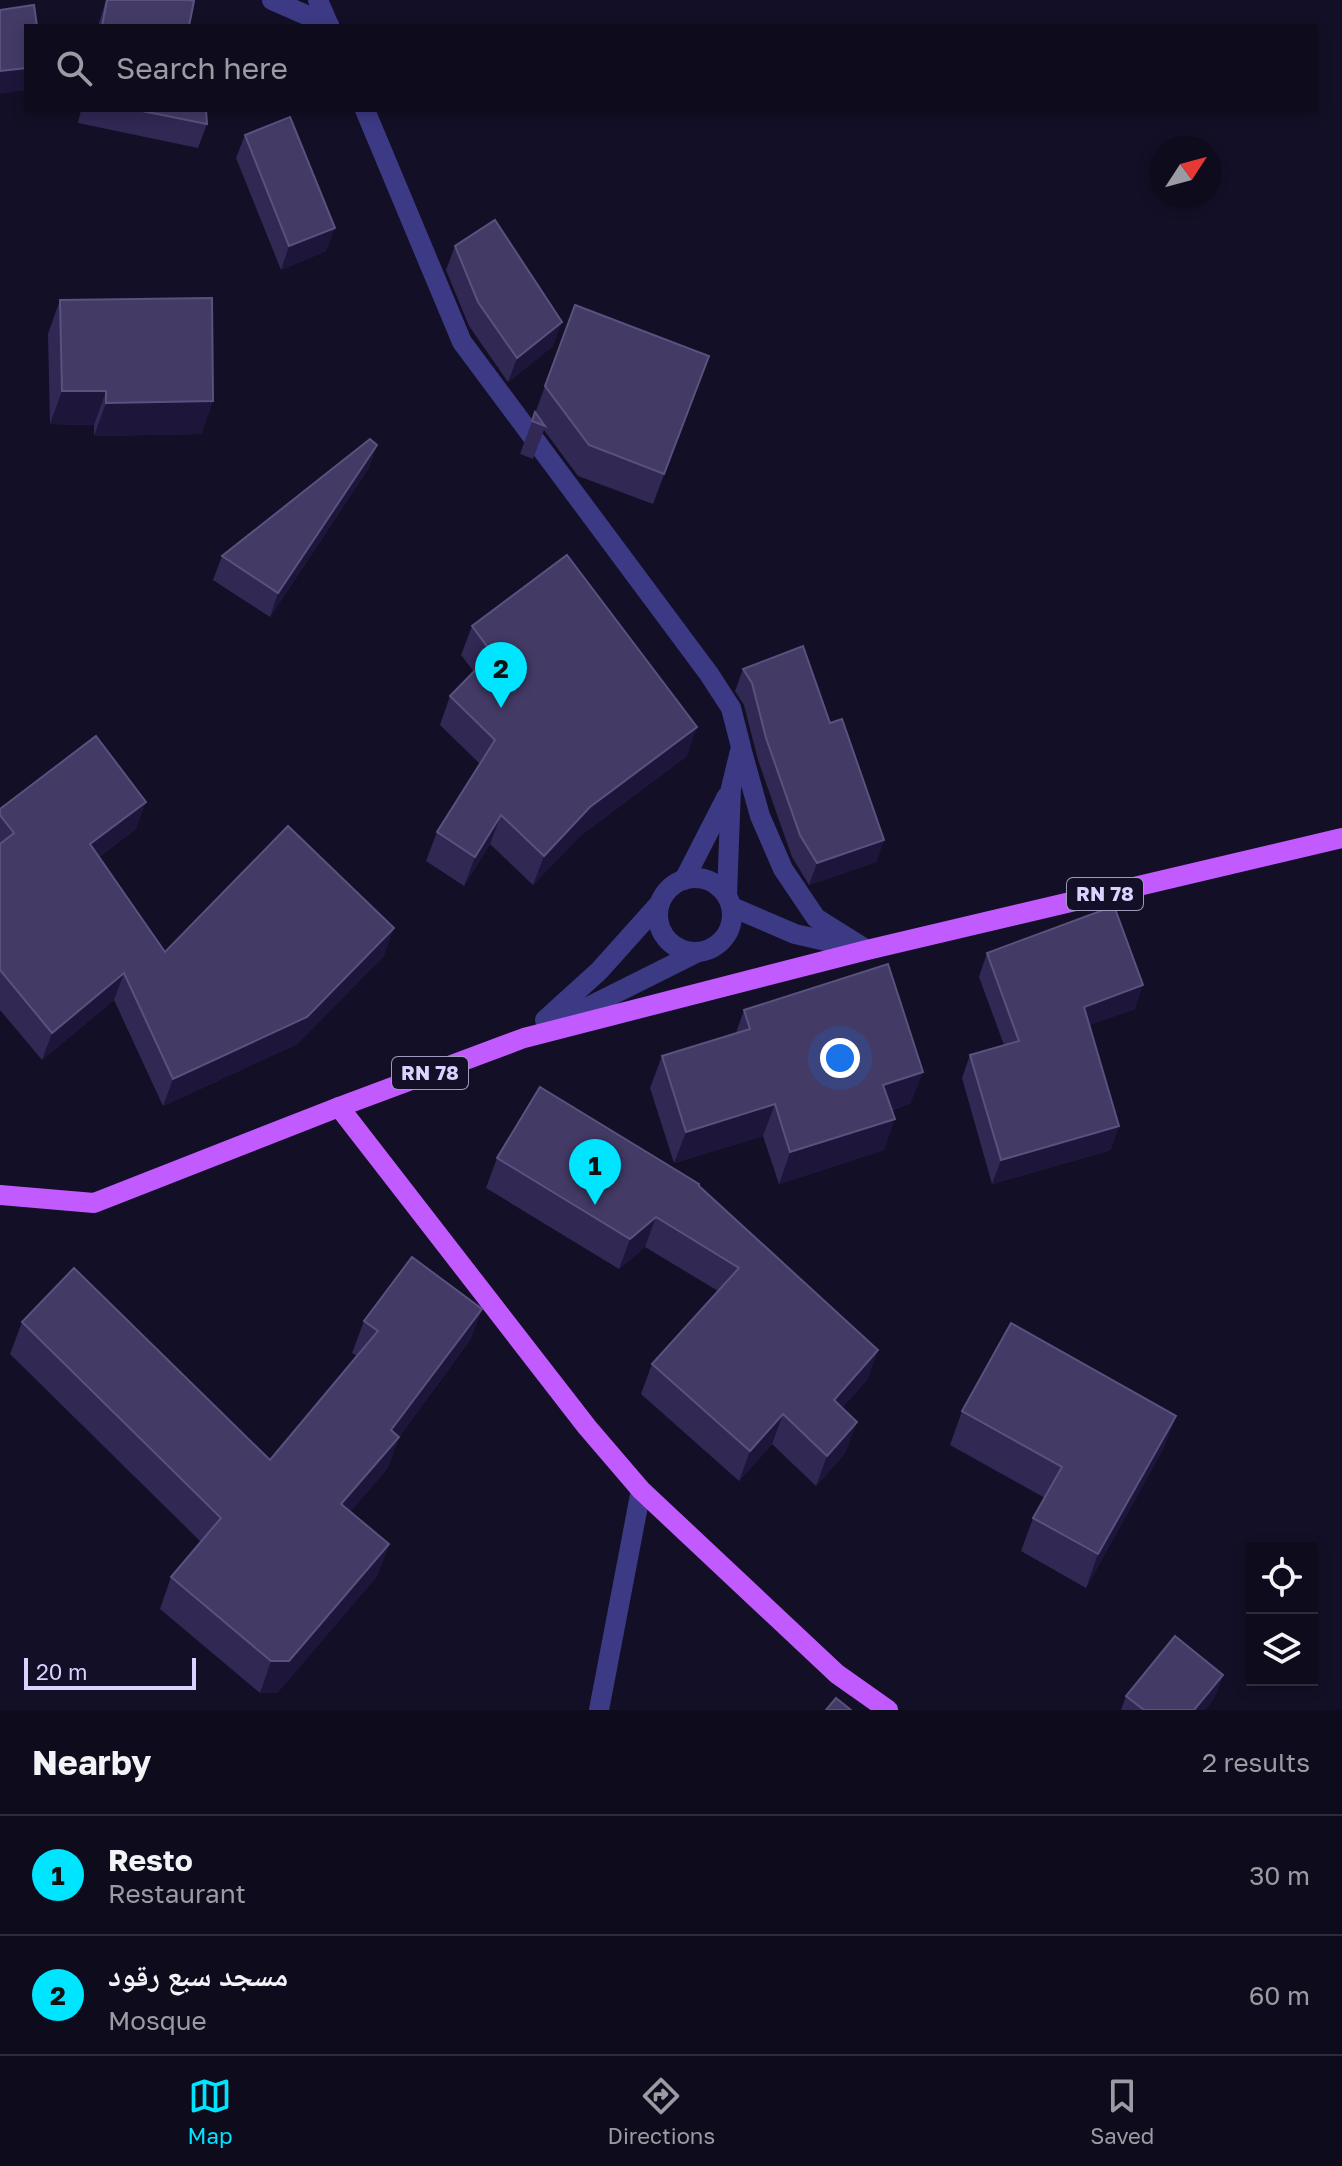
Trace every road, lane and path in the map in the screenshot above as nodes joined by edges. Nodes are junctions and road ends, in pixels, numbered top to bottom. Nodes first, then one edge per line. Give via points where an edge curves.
1 (272, 0) edge
2 (318, 0) edge
3 (325, 24) edge
4 (328, 24) edge
5 (366, 112) edge
6 (741, 747) junction
7 (731, 788) junction
8 (1342, 838) edge
9 (684, 880) junction
10 (729, 901) junction
11 (660, 903) junction
12 (867, 950) junction
13 (698, 952) junction
14 (524, 1038) junction
15 (339, 1107) junction
16 (0, 1195) edge
17 (641, 1490) junction
18 (599, 1710) edge
19 (888, 1710) edge

1 - 3 street
2 - 4 street
5 - 6 street via 462,342 709,674 731,708
6 - 7 street
6 - 12 street via 760,816 783,869 816,918
7 - 9 street
7 - 10 street
8 - 12 main road, RN 78
9 - 10 street via 718,886
9 - 11 street via 673,885
10 - 12 street via 795,934
10 - 13 street via 729,932 722,942
11 - 13 street via 665,938 686,952
11 - 14 street via 599,971
12 - 14 main road, RN 78
13 - 14 street
14 - 15 main road, RN 78
15 - 16 main road, RN 78 via 94,1203
15 - 17 main road
17 - 18 street
17 - 19 main road via 837,1674

